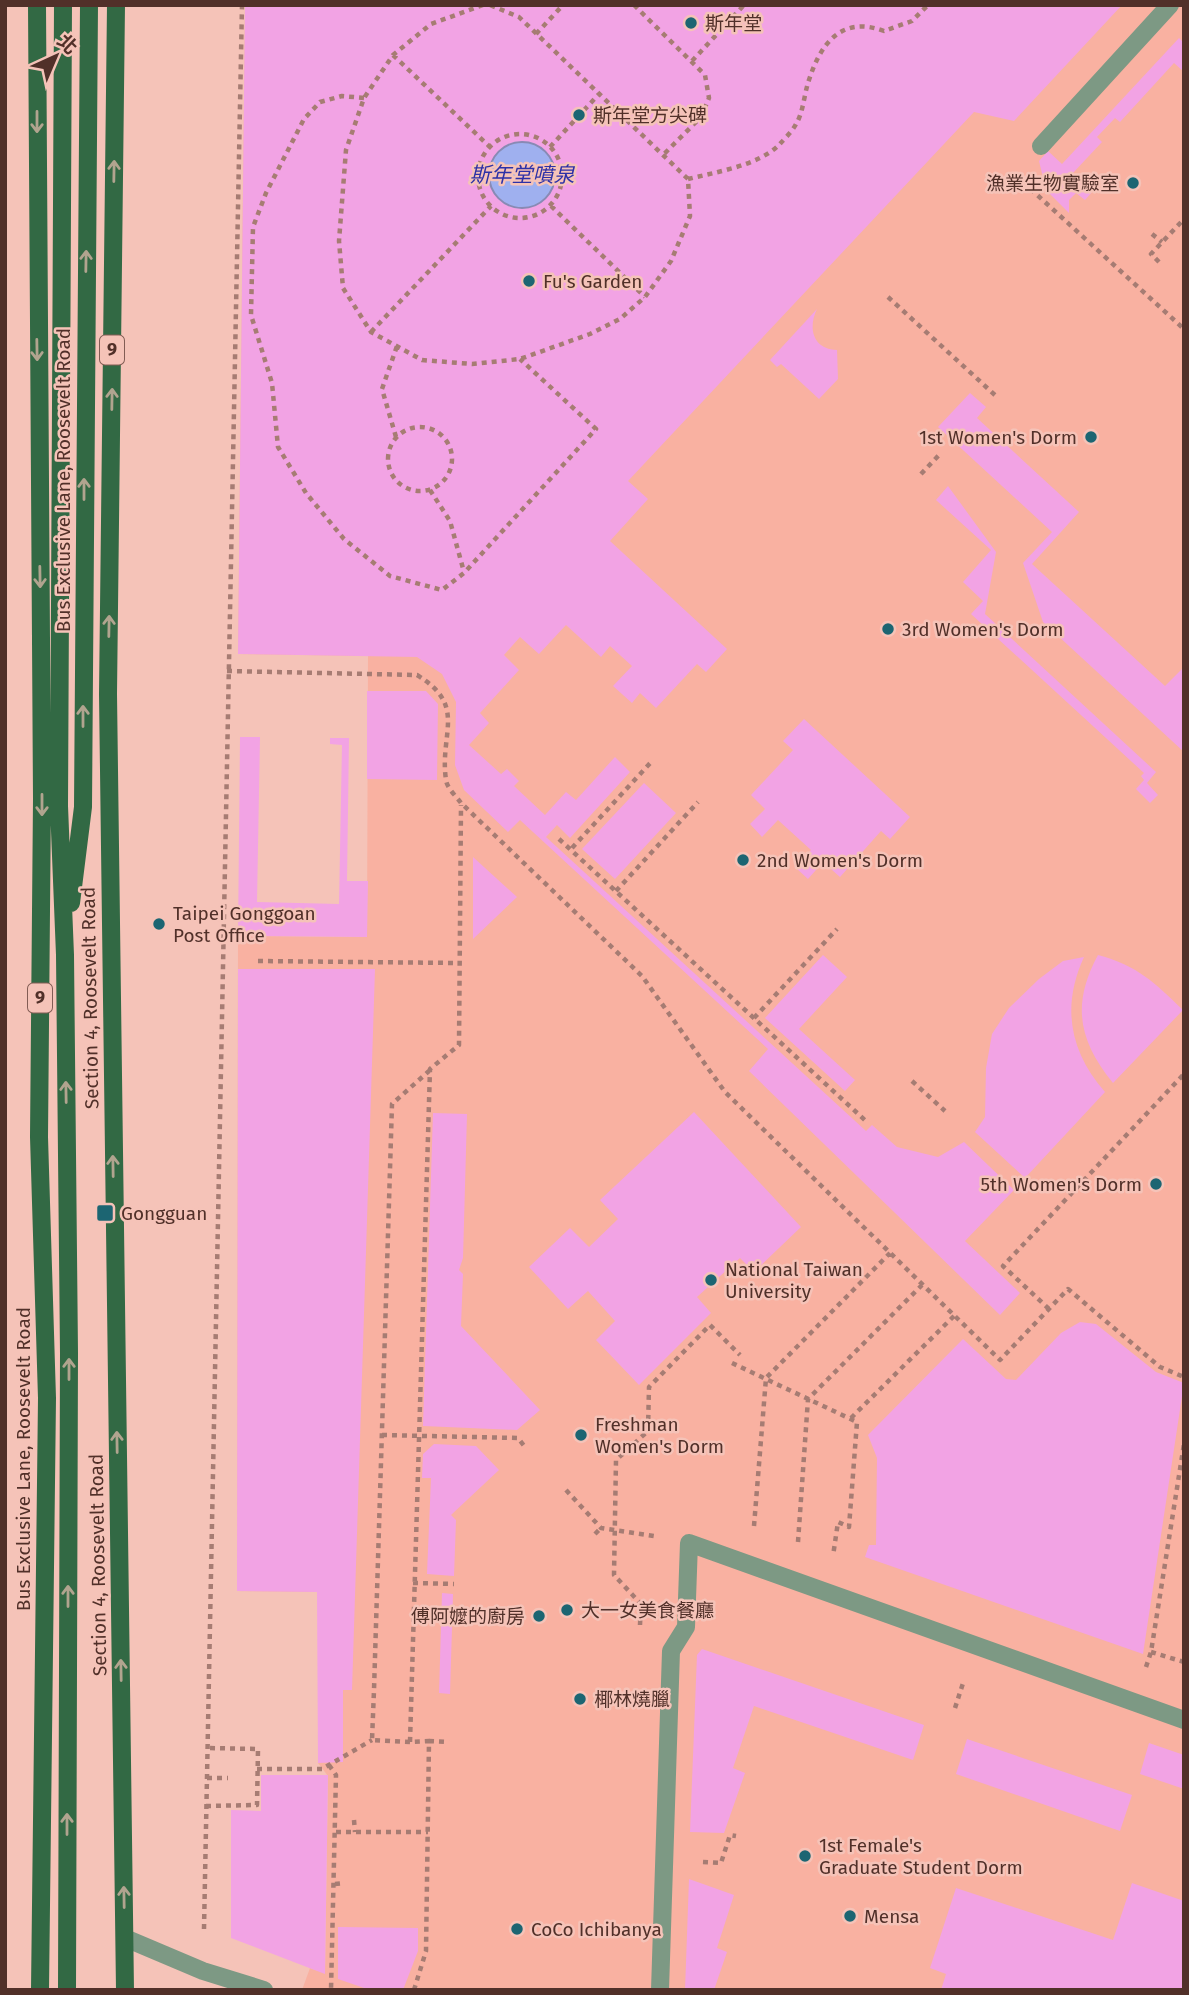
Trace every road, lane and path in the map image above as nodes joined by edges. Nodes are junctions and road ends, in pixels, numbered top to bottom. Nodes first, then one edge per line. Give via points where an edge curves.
1 (37, 5) edge
2 (63, 5) edge
3 (89, 5) edge
4 (116, 5) edge
5 (242, 5) edge
6 (482, 5) edge
7 (490, 5) edge
8 (563, 5) edge
9 (634, 5) edge
10 (744, 5) edge
11 (928, 5) edge
12 (1170, 5) edge
13 (536, 34) junction
14 (393, 55) junction
15 (692, 61) junction
16 (599, 94) junction
17 (364, 98) junction
18 (1041, 146) dead end
19 (490, 147) junction
20 (550, 147) junction
21 (663, 155) junction
22 (1017, 176) dead end
23 (688, 179) junction
24 (491, 206) junction
25 (551, 206) junction
26 (1184, 219) edge
27 (1152, 234) dead end
28 (1162, 242) junction
29 (1159, 262) dead end
30 (645, 297) junction
31 (888, 297) dead end
32 (1184, 329) edge
33 (372, 332) junction
34 (397, 346) junction
35 (520, 359) junction
36 (996, 396) dead end
37 (396, 437) junction
38 (939, 455) dead end
39 (921, 474) dead end
40 (430, 490) junction
41 (464, 573) junction
42 (228, 671) junction
43 (653, 760) dead end
44 (698, 802) dead end
45 (461, 803) junction
46 (559, 839) dead end
47 (572, 848) dead end
48 (616, 891) junction
49 (837, 929) dead end
50 (65, 955) junction
51 (258, 961) dead end
52 (459, 963) junction
53 (754, 1018) junction
54 (430, 1069) junction
55 (1184, 1074) edge
56 (912, 1081) dead end
57 (945, 1111) dead end
58 (867, 1122) dead end
59 (890, 1253) junction
60 (922, 1285) junction
61 (1049, 1309) junction
62 (954, 1316) junction
63 (740, 1354) dead end
64 (732, 1363) dead end
65 (1184, 1377) edge
66 (766, 1378) junction
67 (808, 1399) junction
68 (851, 1418) junction
69 (382, 1435) junction
70 (418, 1436) junction
71 (1184, 1444) edge
72 (525, 1447) dead end
73 (1182, 1461) edge
74 (566, 1490) dead end
75 (601, 1528) junction
76 (615, 1530) junction
77 (632, 1532) dead end
78 (595, 1534) dead end
79 (751, 1565) junction
80 (795, 1581) junction
81 (414, 1583) junction
82 (454, 1584) dead end
83 (829, 1593) junction
84 (640, 1612) dead end
85 (1151, 1652) junction
86 (1184, 1662) edge
87 (1134, 1702) junction
88 (1184, 1720) edge
89 (372, 1740) junction
90 (429, 1741) junction
91 (410, 1742) junction
92 (449, 1742) dead end
93 (207, 1748) junction
94 (329, 1765) junction
95 (257, 1769) junction
96 (206, 1778) junction
97 (228, 1778) dead end
98 (206, 1806) junction
99 (354, 1820) dead end
100 (336, 1832) junction
101 (355, 1832) junction
102 (428, 1832) junction
103 (736, 1836) dead end
104 (721, 1863) dead end
105 (344, 1883) dead end
106 (335, 1884) junction
107 (125, 1938) junction
108 (204, 1971) junction
109 (40, 1990) edge
110 (66, 1990) edge
111 (125, 1990) edge
112 (264, 1990) edge
113 (331, 1990) edge
114 (414, 1990) edge
115 (660, 1990) edge

1 -> 109 main road, Bus Exclusive Lane, Roosevelt Road / 9 via 42,786 39,1138 47,1398
2 - 50 main road, Bus Exclusive Lane, Roosevelt Road / 9 via 59,806
50 -> 3 main road, Bus Exclusive Lane, Roosevelt Road / 9 via 83,807
107 -> 4 main road, Section 4, Roosevelt Road / 9 via 108,694
5 - 42 path
6 - 14 path via 431,24
7 - 13 path via 519,17
8 - 13 path
9 - 15 path
10 - 15 path
11 - 23 path via 912,21 884,31 866,24 844,27 826,46 809,80 797,123 776,148 744,164
12 - 18 street
13 - 16 path
14 - 17 path
14 - 19 path
15 - 21 path via 705,75 709,98 701,117
16 - 20 path
16 - 21 path
17 - 33 path via 346,150 339,241 343,288
17 - 41 path via 342,96 320,102 304,119 253,227 251,315 272,383 278,447 306,493 344,539 390,576 442,590
19 - 20 path via 505,136 524,133
19 - 24 path via 480,163 478,182
20 - 25 path via 562,171 561,189
21 - 23 path
22 - 32 path
23 - 30 path via 690,216 671,261
24 - 25 path via 516,218 535,216
24 - 33 path
25 - 30 path
26 - 28 path
27 - 28 path
28 - 29 path via 1151,254
30 - 35 path via 620,319 590,334
31 - 36 path
33 - 34 path
34 - 35 path via 422,360 472,364
34 - 37 path via 382,389
35 - 41 path via 596,429
37 - 40 path via 388,452 389,469 398,482 413,490
37 - 40 path via 410,427 427,427 442,435 451,449 452,465 444,481
38 - 39 path
40 - 41 path via 450,521
42 - 45 path via 417,675 439,688 447,706 446,782
42 - 93 path
43 - 47 path
44 - 48 path
45 - 52 path
45 - 59 path via 642,976 725,1092
46 - 48 path
48 - 53 path
49 - 53 path
110 -> 50 main road, Bus Exclusive Lane, Roosevelt Road / 9 via 69,1353
51 - 52 path
52 - 54 path via 459,1045
53 - 58 path
54 - 69 path via 392,1104
54 - 70 path
55 - 61 path via 1003,1266
56 - 57 path
59 - 60 path
59 - 66 path
60 - 62 path
60 - 67 path
61 - 62 path via 1000,1360
61 - 65 path via 1068,1289 1160,1367
62 - 68 path
63 - 76 path via 710,1325 649,1387 648,1431 617,1460
64 - 66 path
66 - 67 path
66 - 79 path
67 - 68 path
67 - 80 path
68 - 83 path via 857,1422 849,1527 838,1522
69 - 70 path
69 - 89 path
70 - 72 path via 518,1438
70 - 81 path
71 - 73 path
73 - 85 path
74 - 75 path
75 - 76 path
75 - 78 path
76 - 77 path
76 - 84 path via 614,1575 641,1604
79 - 80 street
79 - 115 street via 689,1543 686,1627 671,1651
80 - 83 street
81 - 82 path
81 - 91 path
83 - 87 street
85 - 86 path
85 - 87 path
87 - 88 street
89 - 91 path
89 - 94 path
90 - 91 path
90 - 92 path
90 - 102 path
93 - 95 path via 258,1749
93 - 96 path
94 - 95 path via 322,1769
94 - 100 path via 337,1775
95 - 98 path via 257,1805
96 - 97 path
96 - 98 path
98 - 108 path
99 - 101 path
100 - 101 path
100 - 106 path
101 - 102 path
102 - 114 path via 426,1951
103 - 104 path via 730,1835
105 - 106 path
106 - 113 path
107 - 108 street
107 - 111 main road, Section 4, Roosevelt Road / 9
108 - 112 street

